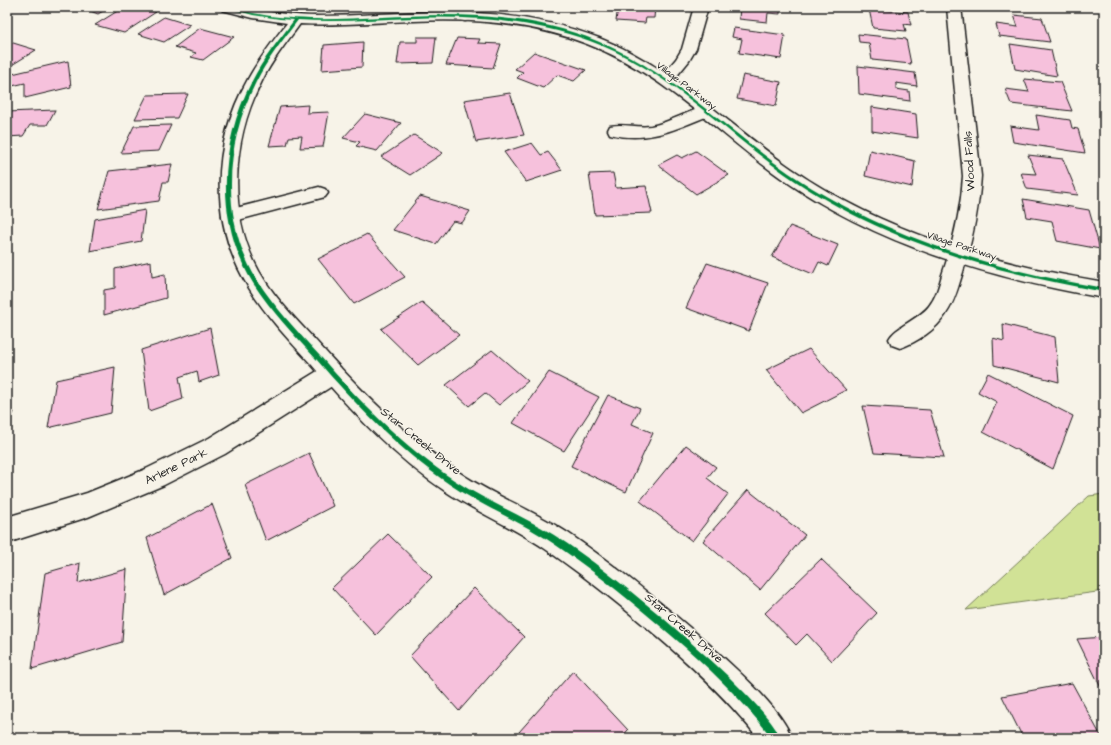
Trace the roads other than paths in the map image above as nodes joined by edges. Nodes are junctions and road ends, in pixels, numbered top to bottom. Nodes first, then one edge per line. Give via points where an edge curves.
1 (227, 7) edge
2 (701, 7) edge
3 (954, 7) edge
4 (466, 12) edge
5 (296, 20) junction
6 (666, 80) junction
7 (706, 111) junction
8 (616, 130) dead end
9 (319, 193) dead end
10 (231, 216) junction
11 (958, 256) junction
12 (1104, 290) edge
13 (900, 339) dead end
14 (332, 374) junction
15 (7, 530) edge
16 (777, 738) edge

1 - 5 street, Village Parkway
2 - 6 street via 689,49
3 - 11 street, Wood Falls via 972,176 972,194
4 - 5 street, Village Parkway via 447,16
4 - 6 street, Village Parkway via 570,33 617,50
5 - 10 street, Star Creek Drive via 254,82 241,111 232,144 228,179
6 - 7 street, Village Parkway
7 - 8 street via 653,131
7 - 11 street, Village Parkway via 789,175 826,198 868,220
9 - 10 street
10 - 14 street, Star Creek Drive via 238,246 249,272 273,306
11 - 12 street, Village Parkway via 1068,285
11 - 13 street, Wood Falls via 943,302 920,329
14 - 15 street, Arlene Park via 217,446 155,477 88,505
14 - 16 street, Star Creek Drive via 385,429 442,475 542,532 648,610 723,676

